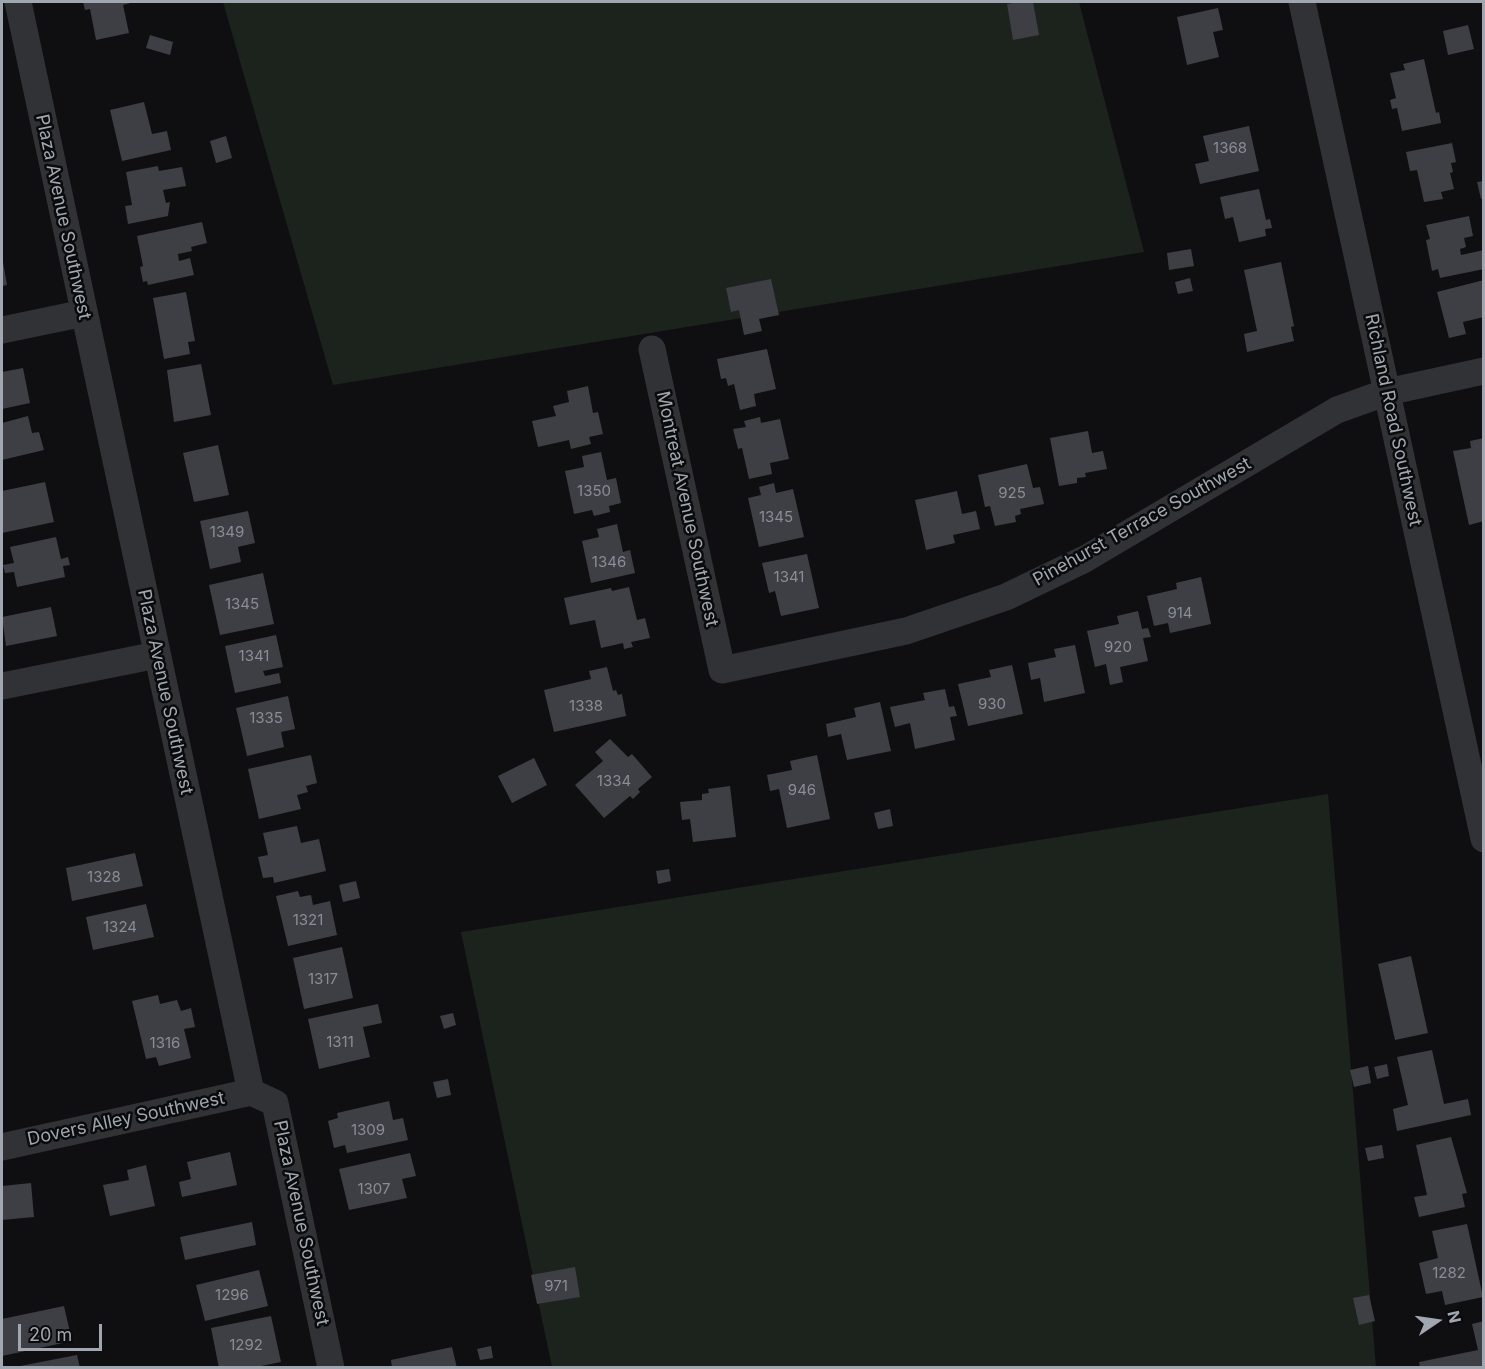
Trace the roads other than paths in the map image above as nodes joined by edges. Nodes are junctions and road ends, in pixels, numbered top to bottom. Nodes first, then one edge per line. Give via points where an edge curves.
1 (18, 2) edge
2 (1302, 2) edge
3 (84, 314) junction
4 (2, 330) edge
5 (652, 349) dead end
6 (1484, 370) edge
7 (1387, 392) junction
8 (157, 655) junction
9 (722, 670) joint
10 (2, 686) edge
11 (1484, 839) edge
12 (251, 1092) junction
13 (2, 1147) edge
14 (332, 1368) edge

1 - 3 street, Plaza Avenue Southwest
2 - 7 street, Richland Road Southwest
3 - 4 street
3 - 8 street, Plaza Avenue Southwest
5 - 9 street, Montreat Avenue Southwest
6 - 7 street, Pinehurst Terrace Southwest
7 - 9 street, Pinehurst Terrace Southwest via 1337,410 1085,559 1006,597 906,631
7 - 11 street, Richland Road Southwest
8 - 10 street
8 - 12 street, Plaza Avenue Southwest
12 - 13 street, Dovers Alley Southwest
12 - 14 street, Plaza Avenue Southwest via 275,1102

